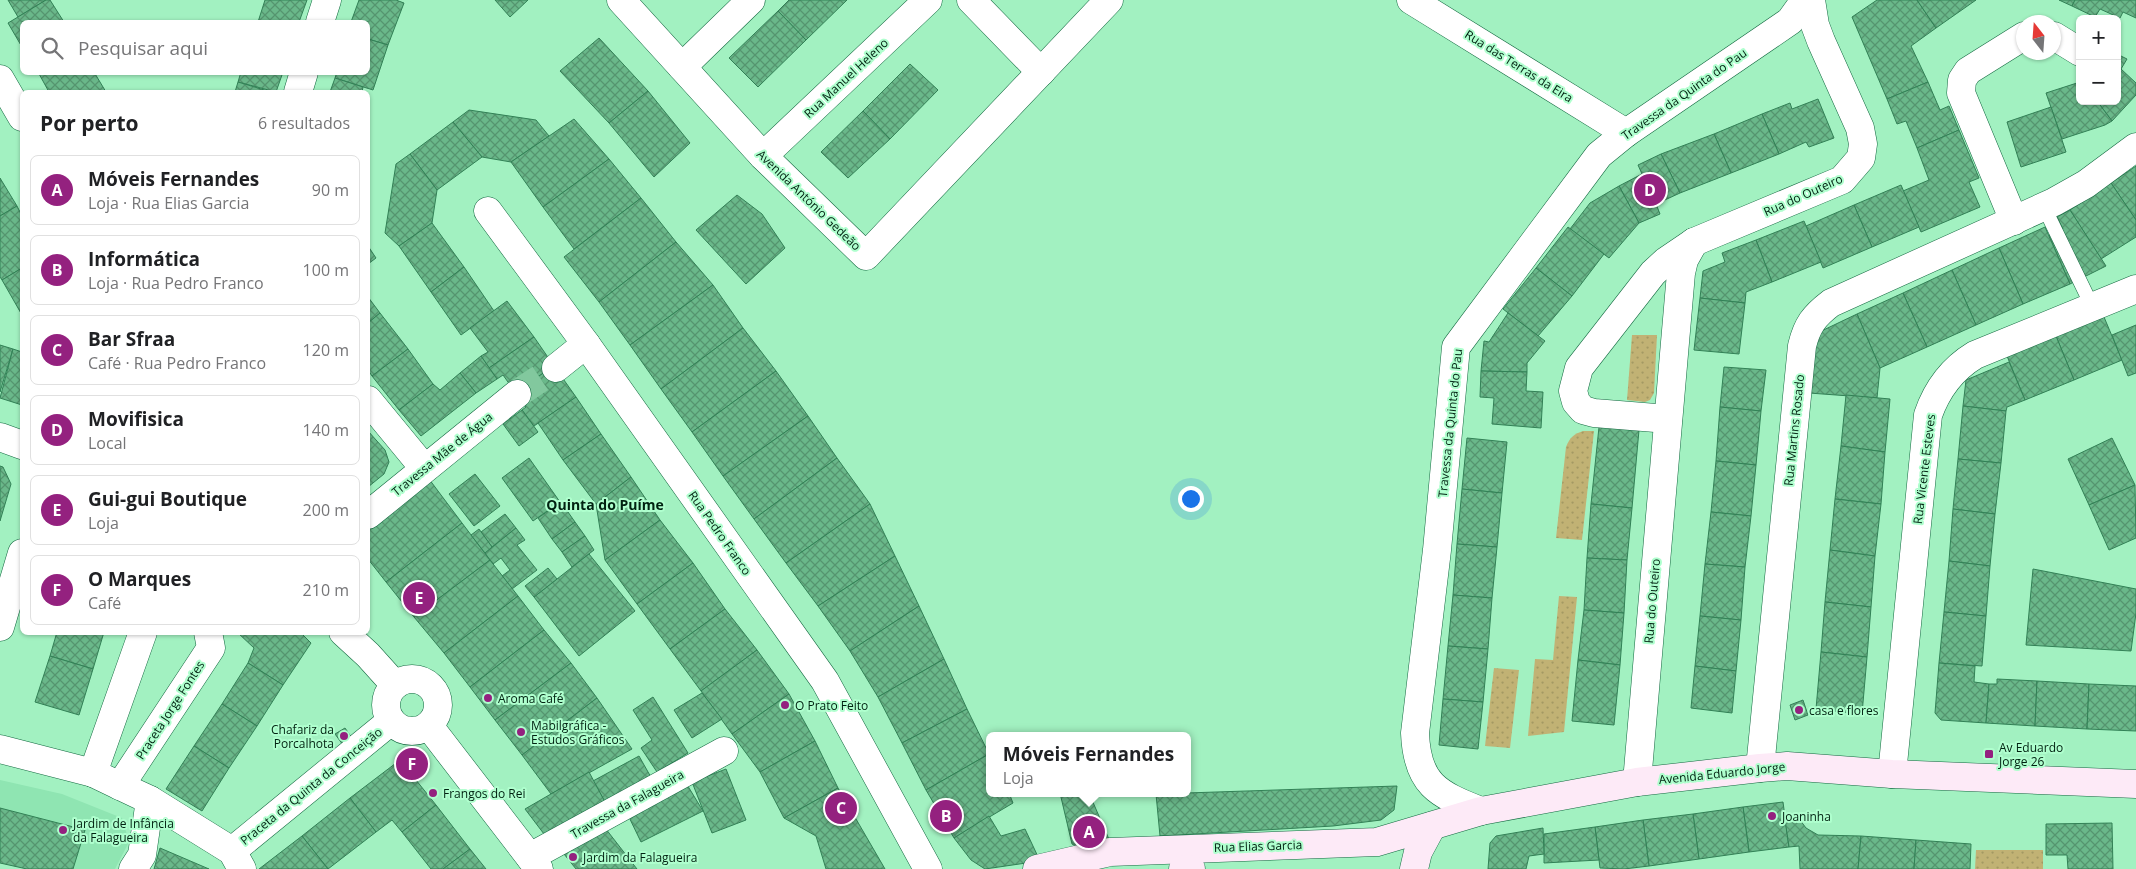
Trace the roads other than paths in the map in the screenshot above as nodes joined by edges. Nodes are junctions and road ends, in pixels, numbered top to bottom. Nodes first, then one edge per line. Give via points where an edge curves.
1 (327, 0) edge
2 (621, 0) edge
3 (751, 0) edge
4 (928, 0) edge
5 (971, 0) edge
6 (1109, 0) edge
7 (1411, 0) edge
8 (1805, 0) edge
9 (1811, 0) edge
10 (321, 20) edge
11 (2061, 40) edge
12 (2016, 41) edge
13 (2076, 50) edge
14 (682, 67) junction
15 (1041, 72) junction
16 (303, 75) edge
17 (0, 79) edge
18 (299, 90) edge
19 (20, 114) edge
20 (1626, 133) junction
21 (2136, 147) edge
22 (764, 156) junction
23 (2044, 207) junction
24 (488, 211) dead end
25 (2014, 221) junction
26 (1694, 242) junction
27 (2136, 288) edge
28 (2092, 306) junction
29 (586, 344) junction
30 (556, 368) tunnel mouth
31 (517, 394) tunnel mouth
32 (370, 402) edge
33 (1668, 419) junction
34 (0, 437) edge
35 (20, 443) edge
36 (424, 468) junction
37 (370, 513) edge
38 (20, 560) edge
39 (0, 627) edge
40 (141, 635) edge
41 (209, 635) edge
42 (346, 635) edge
43 (395, 685) junction
44 (391, 721) junction
45 (429, 726) junction
46 (0, 749) edge
47 (724, 751) dead end
48 (1760, 768) junction
49 (93, 773) junction
50 (1892, 774) junction
51 (1637, 782) junction
52 (2136, 784) edge
53 (120, 786) junction
54 (150, 800) junction
55 (1481, 811) junction
56 (1432, 826) junction
57 (237, 860) edge
58 (535, 863) edge
59 (134, 869) edge
60 (928, 869) edge
61 (1037, 869) edge
62 (1183, 869) edge
63 (1191, 869) edge
64 (1414, 869) edge

1 - 10 street
2 - 14 street, Avenida António Gedeão
3 - 14 street
4 - 22 street, Rua Manuel Heleno
5 - 15 street
6 - 15 street
7 - 20 street, Rua das Terras da Eira
8 - 20 street, Travessa da Quinta do Pau via 1790,21
9 - 26 street, Rua do Outeiro via 1818,33 1860,128 1863,144 1860,158 1842,180
11 - 13 street
12 - 25 street via 1968,71 1962,80 1961,93
14 - 22 street, Avenida António Gedeão
15 - 22 street, Avenida António Gedeão via 866,256
16 - 18 street
17 - 19 street
20 - 55 street, Travessa da Quinta do Pau via 1599,155 1456,347 1437,550 1415,733 1418,763 1426,778 1435,788
21 - 23 street, Rua Martins Rosado via 2086,184
23 - 25 street, Rua Martins Rosado
23 - 28 lane
24 - 29 street, Rua Pedro Franco
25 - 48 street, Rua Martins Rosado via 1831,303 1806,327
26 - 33 street, Rua do Outeiro via 1681,273
26 - 33 street, Rua do Outeiro via 1653,273 1579,368 1573,391 1583,410
27 - 28 street, Rua Vicente Esteves
28 - 50 street, Rua Vicente Esteves via 1975,355 1950,375 1932,405 1928,415
29 - 30 street
29 - 60 street, Rua Pedro Franco via 824,681
31 - 36 street, Travessa Mãe de Água
32 - 36 street
33 - 51 street, Rua do Outeiro
34 - 35 street
36 - 37 street, Travessa Mãe de Água
38 - 39 street
40 - 49 street
41 - 53 street, Praceta Jorge Fontes via 211,648
42 - 43 street
43 - 44 street via 386,702
43 - 45 street via 414,679 433,689 439,701 434,721
44 - 45 street via 409,732
44 - 57 street, Praceta da Quinta da Conceição
45 - 58 street
46 - 49 street
47 - 58 street, Travessa da Falagueira
48 - 50 main road, Avenida Eduardo Jorge via 1787,766
48 - 51 main road, Avenida Eduardo Jorge
49 - 53 street
50 - 52 main road, Avenida Eduardo Jorge
51 - 55 main road, Avenida Eduardo Jorge
53 - 54 street
54 - 57 street
54 - 59 street via 142,855
55 - 56 main road, Avenida Eduardo Jorge
56 - 61 main road, Rua Elias Garcia via 1377,842 1110,852
56 - 64 main road via 1418,852
62 - 63 main road

